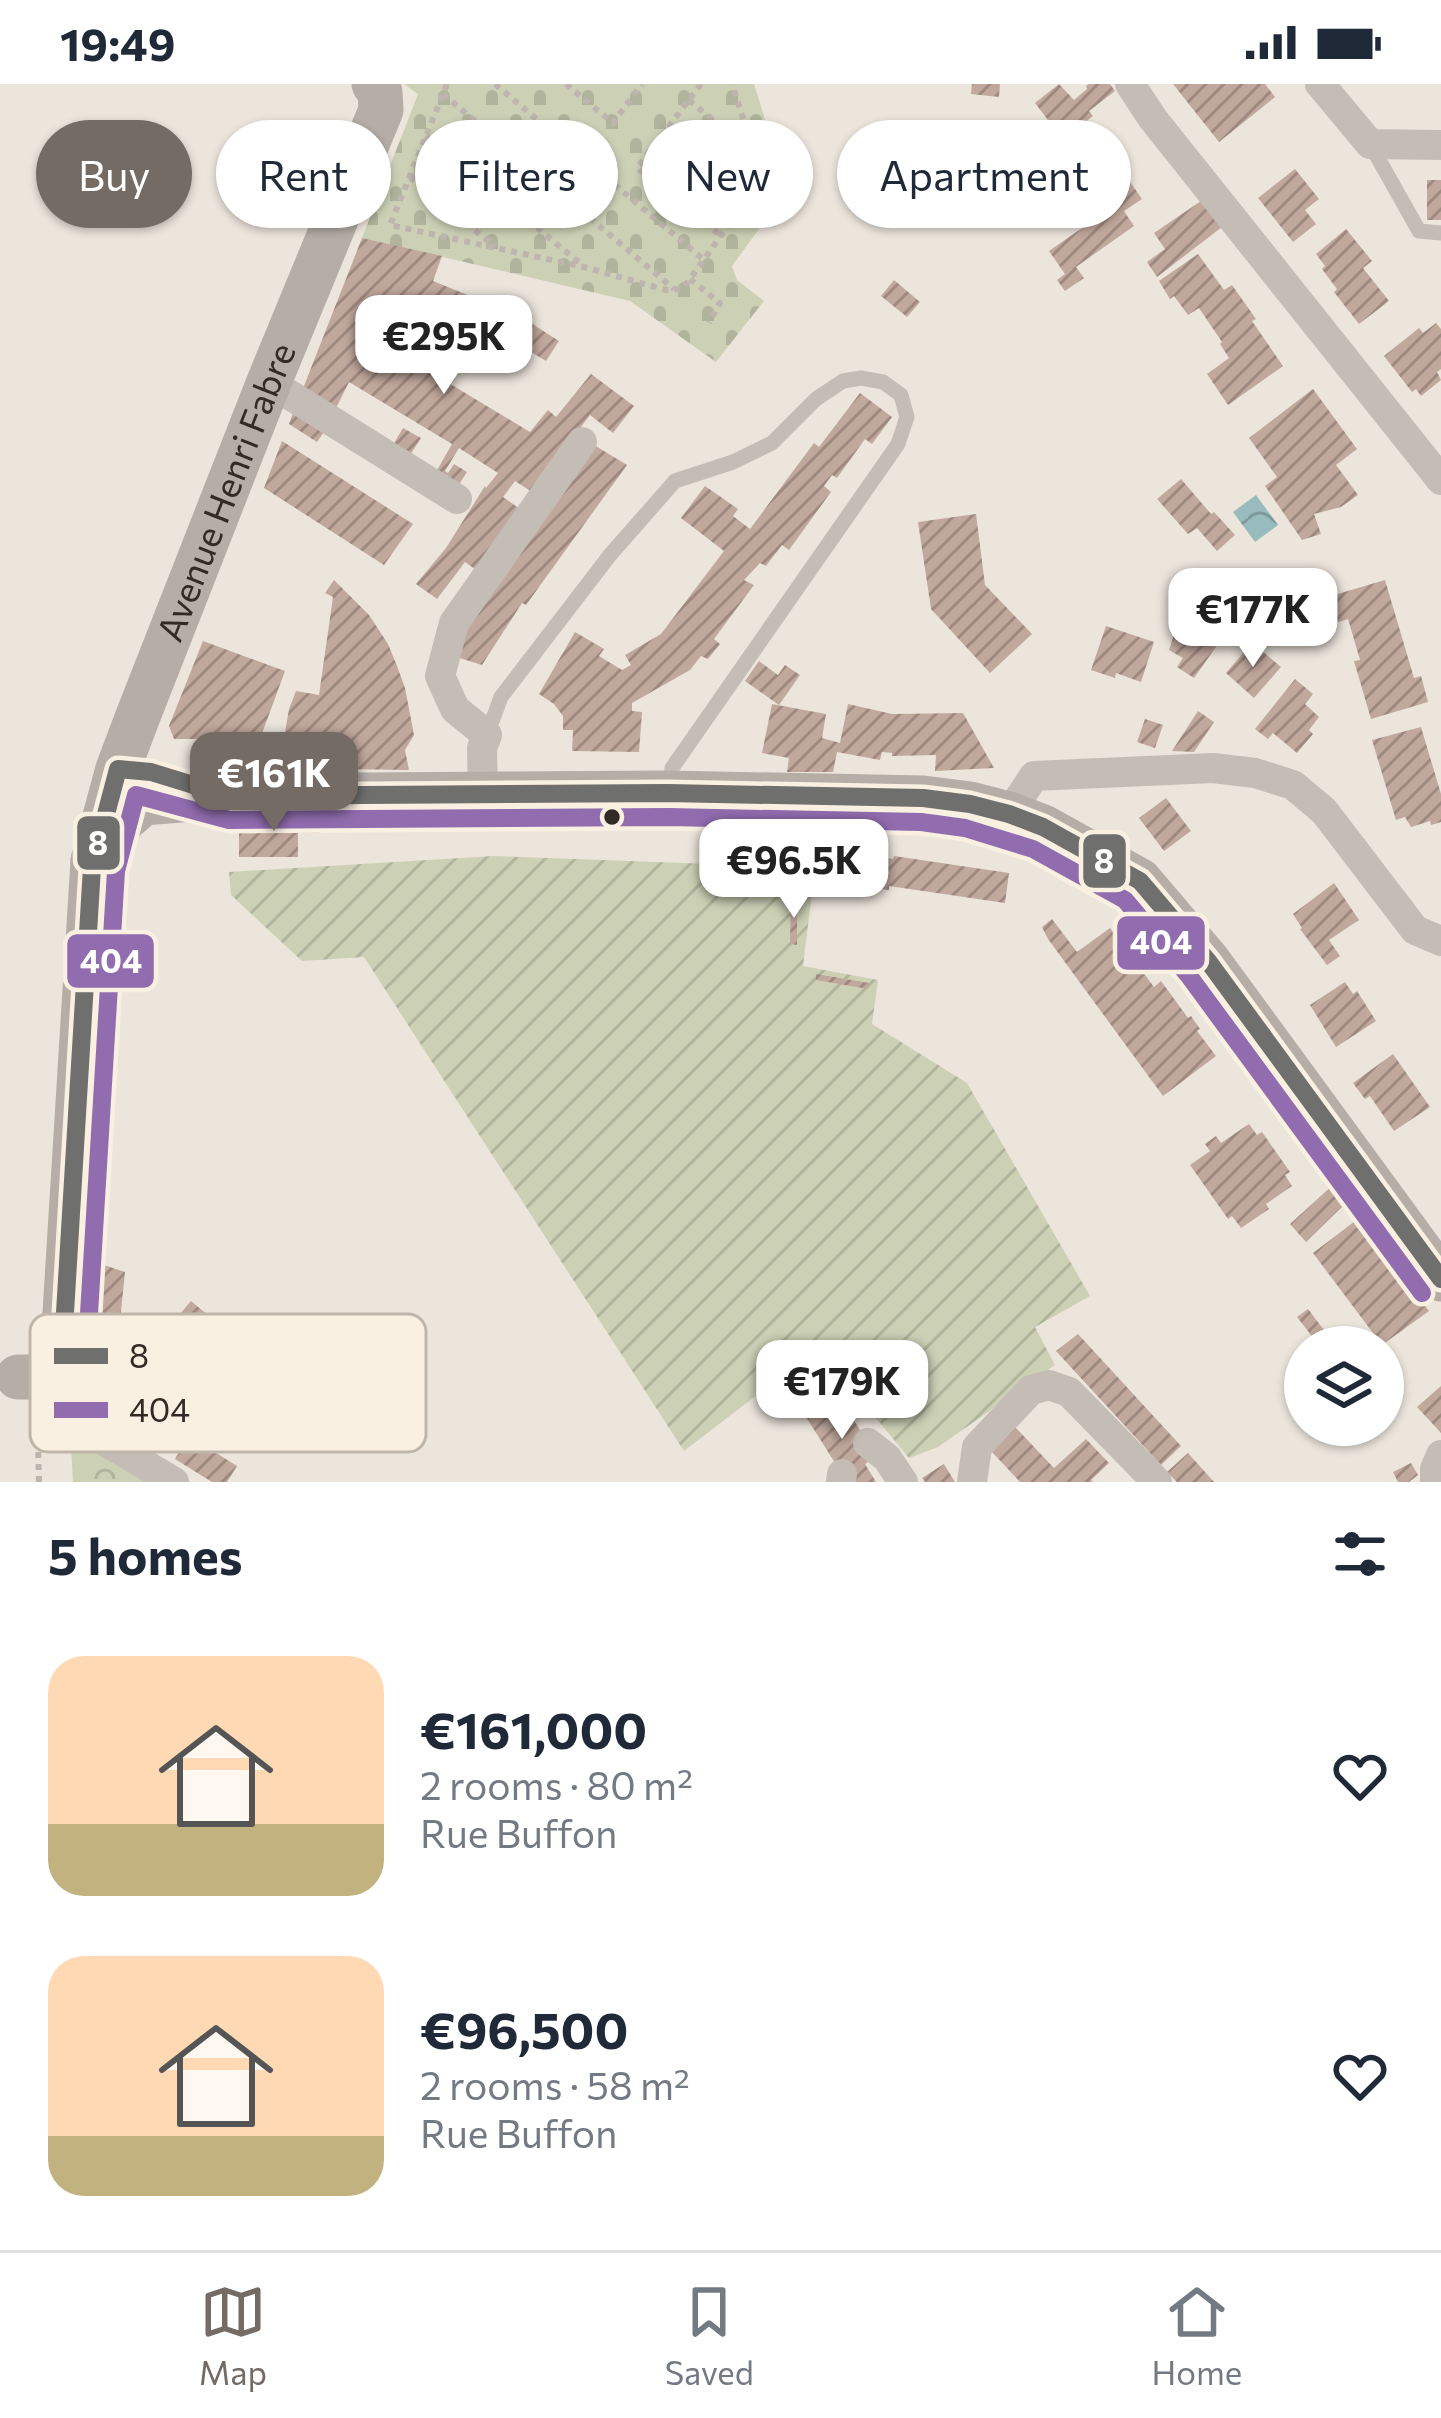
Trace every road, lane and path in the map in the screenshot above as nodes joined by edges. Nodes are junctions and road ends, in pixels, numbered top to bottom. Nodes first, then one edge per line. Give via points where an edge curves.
1 (374, 84) edge
2 (447, 84) edge
3 (496, 84) edge
4 (566, 84) edge
5 (642, 84) edge
6 (701, 84) edge
7 (732, 84) edge
8 (1130, 84) edge
9 (1320, 84) edge
10 (443, 94) junction
11 (688, 100) junction
12 (432, 120) edge
13 (673, 120) edge
14 (712, 120) edge
15 (744, 120) edge
16 (1370, 144) junction
17 (1441, 146) edge
18 (415, 164) edge
19 (410, 177) junction
20 (537, 228) edge
21 (711, 228) edge
22 (727, 228) edge
23 (1441, 233) edge
24 (721, 236) junction
25 (499, 250) junction
26 (704, 260) junction
27 (584, 267) junction
28 (690, 279) junction
29 (674, 289) junction
30 (709, 322) dead end
31 (269, 382) junction
32 (582, 442) dead end
33 (1441, 480) edge
34 (457, 499) dead end
35 (487, 735) junction
36 (118, 770) junction
37 (668, 794) junction
38 (229, 796) junction
39 (483, 796) junction
40 (1009, 814) junction
41 (93, 861) junction
42 (1441, 941) edge
43 (1441, 1279) edge
44 (65, 1314) edge
45 (868, 1443) dead end
46 (38, 1452) edge
47 (124, 1452) edge
48 (1441, 1455) edge
49 (39, 1482) edge
50 (174, 1482) edge
51 (903, 1482) edge
52 (972, 1482) edge
53 (1157, 1482) edge
54 (1435, 1482) edge

1 - 31 street, Avenue Henri Fabre via 381,110
2 - 10 path
3 - 26 path
4 - 5 path via 614,123
6 - 11 path
7 - 15 path
8 - 33 street
9 - 16 street
10 - 12 path
10 - 29 path
11 - 13 path
11 - 14 path
16 - 17 street
16 - 23 lane via 1419,231
18 - 19 path
19 - 25 path
19 - 25 path via 390,225
20 - 27 path
21 - 24 path
22 - 24 path
24 - 26 path
25 - 27 path
26 - 28 path
27 - 29 path
28 - 29 path
28 - 30 path via 720,303
31 - 34 street
31 - 36 street, Avenue Henri Fabre
32 - 35 street via 454,623 440,676 455,709
35 - 37 lane via 502,697 675,481 772,443 843,381 883,382 902,395 907,417 898,443 672,768
35 - 39 street
36 - 38 street
36 - 41 street, Avenue Henri Fabre
37 - 39 street
37 - 40 street via 923,797
38 - 39 street
38 - 41 street via 142,803
40 - 42 street via 1034,776 1255,773 1293,785 1324,811 1415,930
40 - 43 street via 1140,881
41 - 44 street, Avenue Henri Fabre
45 - 51 street
46 - 49 path
47 - 50 street
48 - 54 street
52 - 53 street via 977,1447 1031,1390 1049,1385 1069,1392

